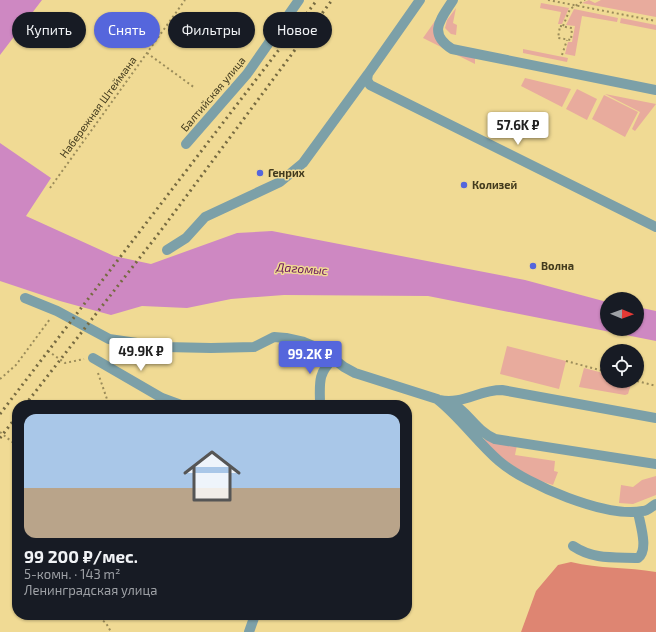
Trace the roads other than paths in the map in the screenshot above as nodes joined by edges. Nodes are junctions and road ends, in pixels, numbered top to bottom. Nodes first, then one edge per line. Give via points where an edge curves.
1 (299, 0) edge
2 (420, 0) edge
3 (453, 0) edge
4 (368, 77) junction
5 (656, 90) edge
6 (186, 144) dead end
7 (656, 227) edge
8 (167, 250) dead end
9 (25, 298) dead end
10 (93, 358) road end
11 (333, 359) junction
12 (437, 399) junction
13 (167, 400) edge
14 (320, 400) edge
15 (450, 402) junction
16 (656, 418) edge
17 (656, 464) edge
18 (656, 504) edge
19 (638, 512) junction
20 (573, 546) dead end
21 (253, 620) edge
22 (249, 632) edge

1 - 6 street, Балтийская улица via 247,74
2 - 4 street
3 - 5 street via 438,23 439,37 452,49
4 - 7 street via 370,84
4 - 8 street via 294,172 280,182 206,217 186,238
9 - 11 street via 109,339 165,347 211,348 254,347 274,337 286,338 321,349
10 - 13 street
11 - 12 street via 355,373 389,386
11 - 14 street via 322,371
12 - 15 street
12 - 19 street via 500,462 542,487 600,507
15 - 16 street via 491,390 502,390
15 - 17 street via 495,439
18 - 19 street
19 - 20 street via 643,549 642,555 638,558 594,556 585,554
21 - 22 street

